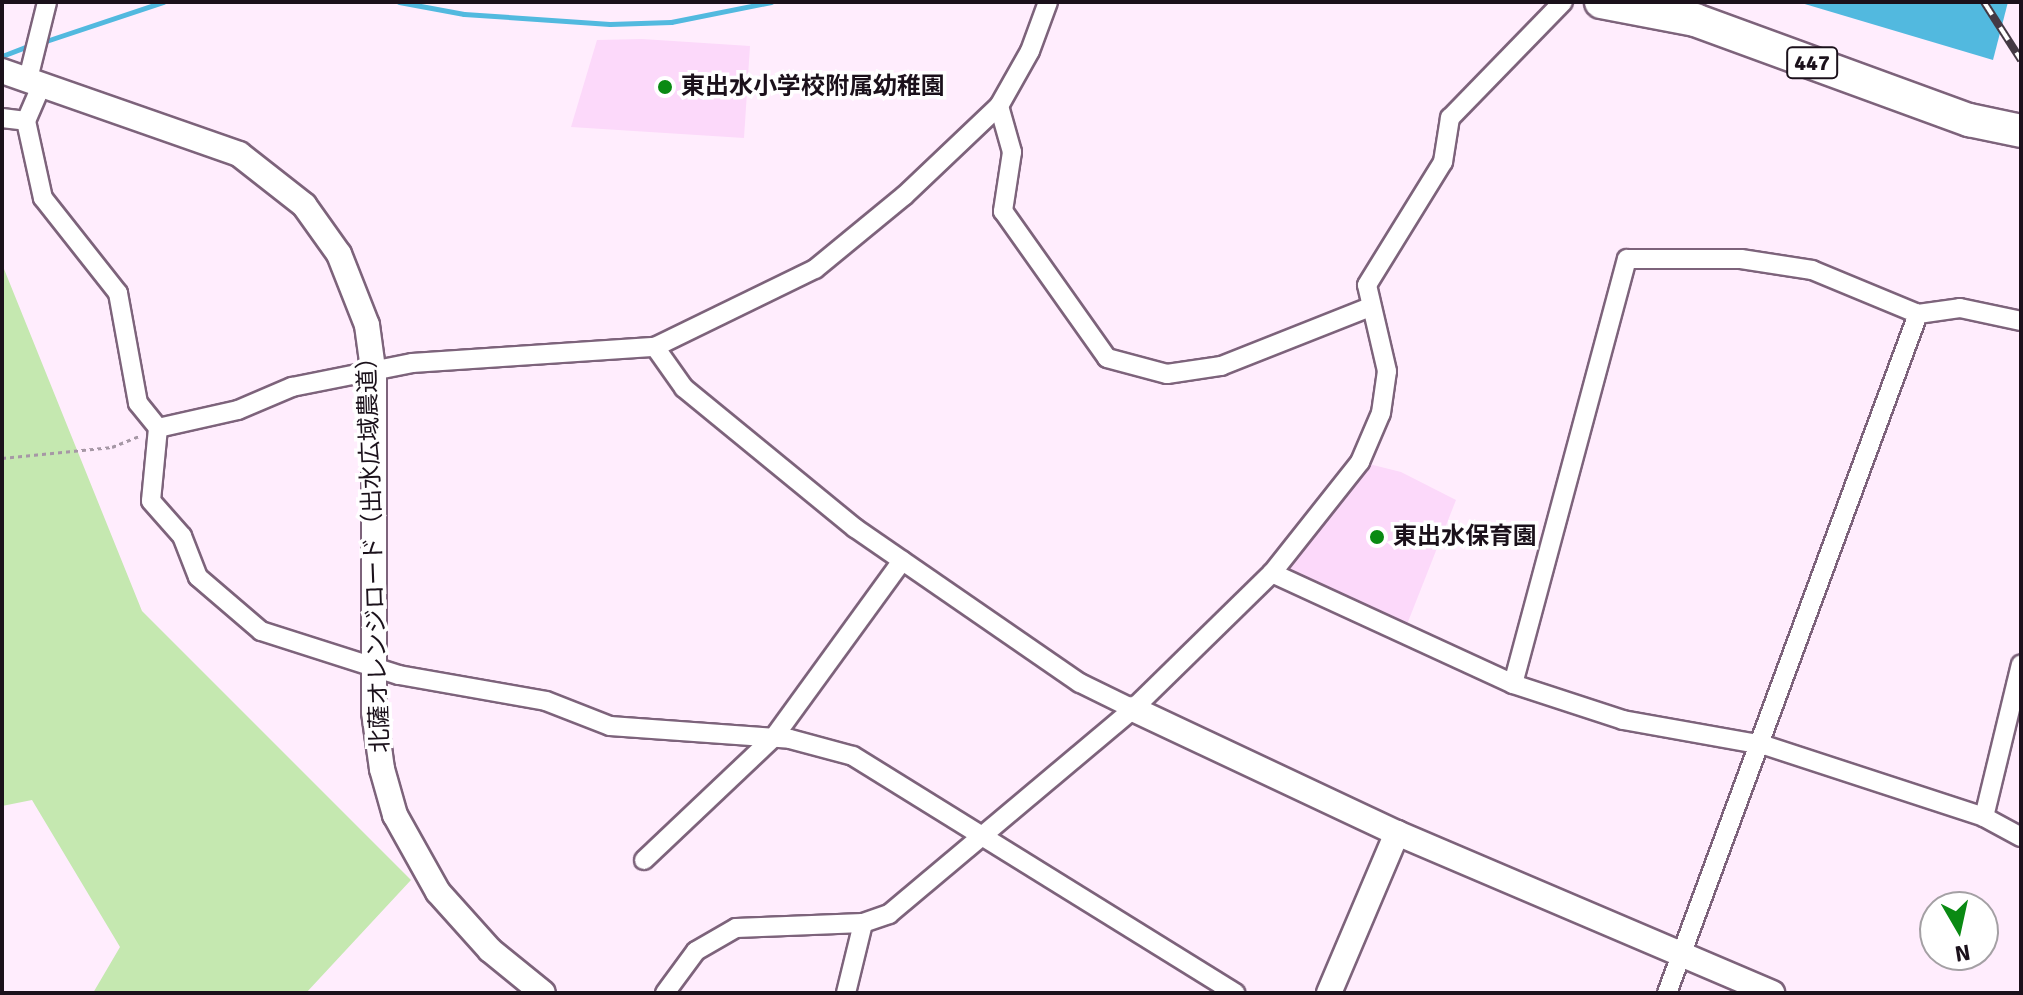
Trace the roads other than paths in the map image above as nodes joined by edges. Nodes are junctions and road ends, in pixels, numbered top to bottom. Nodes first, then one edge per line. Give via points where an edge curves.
1 (47, 2) edge
2 (1048, 2) edge
3 (1563, 2) edge
4 (1601, 2) edge
5 (3, 71) edge
6 (35, 81) junction
7 (999, 106) junction
8 (2, 118) edge
9 (26, 121) junction
10 (2021, 131) edge
11 (1370, 307) junction
12 (1918, 314) junction
13 (2021, 321) edge
14 (655, 347) junction
15 (374, 376) junction
16 (158, 428) junction
17 (902, 561) junction
18 (1272, 573) junction
19 (373, 662) junction
20 (2021, 664) edge
21 (1513, 684) junction
22 (1133, 709) junction
23 (774, 737) junction
24 (1764, 745) junction
25 (1984, 817) junction
26 (1397, 833) junction
27 (2021, 837) edge
28 (978, 838) junction
29 (644, 860) dead end
30 (863, 923) junction
31 (1681, 958) junction
32 (543, 993) edge
33 (665, 993) edge
34 (846, 993) edge
35 (1235, 993) edge
36 (1329, 993) edge
37 (1667, 993) edge
38 (1771, 993) edge

1 - 6 street
2 - 7 street
3 - 11 street via 1450,118 1443,162 1367,285
4 - 10 highway, 447 via 1695,20 1969,120
5 - 6 street, 北薩オレンジロード（出水広域農道）
6 - 9 street
6 - 15 street, 北薩オレンジロード（出水広域農道） via 216,144 281,183 339,254 367,325
7 - 11 street via 1012,152 1003,211 1107,358 1167,374 1221,366
7 - 14 street via 815,269
8 - 9 street
9 - 16 street via 43,198 118,293 138,403
11 - 18 street via 1387,371 1381,413 1360,462
12 - 13 street via 1960,308
12 - 21 street via 1812,270 1741,259 1627,259
12 - 24 street
14 - 15 street via 412,363
14 - 17 street via 684,388
15 - 16 street via 292,387 238,410
15 - 19 street, 北薩オレンジロード（出水広域農道）
16 - 19 street via 151,501 182,536 198,577 278,640
17 - 22 street via 1080,683
17 - 23 street
18 - 21 street
18 - 22 street
19 - 23 street via 399,675 546,701 610,726
19 - 32 street, 北薩オレンジロード（出水広域農道） via 382,769 414,854 461,921
20 - 25 street
21 - 24 street via 1623,720
22 - 26 street
22 - 28 street
23 - 28 street via 853,756
23 - 29 street
24 - 25 street
24 - 31 street
25 - 27 street
26 - 31 street
26 - 36 street
28 - 30 street via 889,914
28 - 35 street
30 - 33 street via 736,928 696,951
30 - 34 street
31 - 37 street
31 - 38 street

